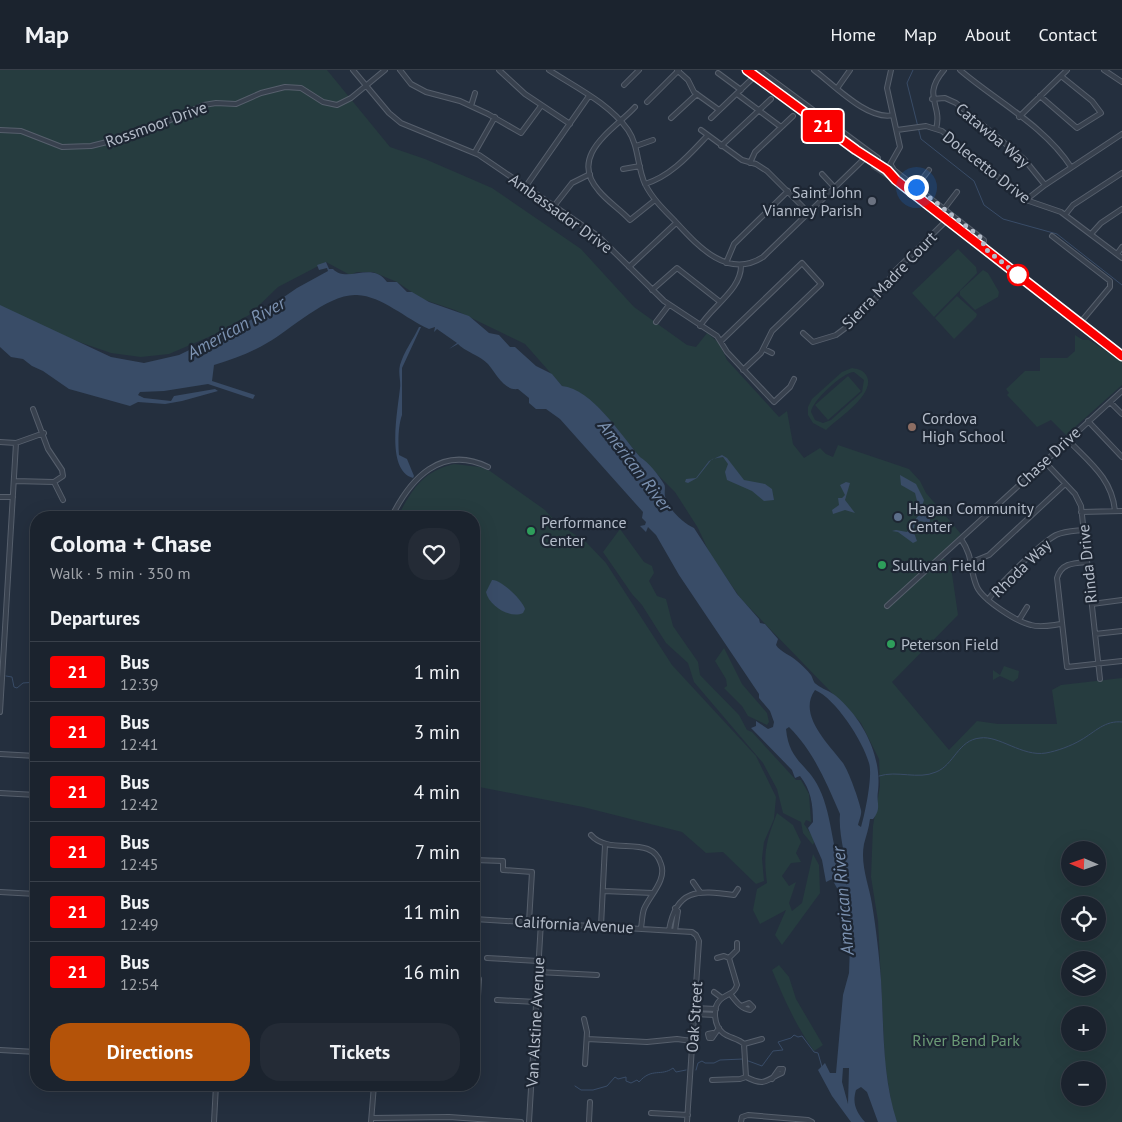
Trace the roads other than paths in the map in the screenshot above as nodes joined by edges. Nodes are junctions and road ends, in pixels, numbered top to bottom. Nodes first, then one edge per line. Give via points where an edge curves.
1 (353, 70) edge
2 (385, 70) edge
3 (400, 70) edge
4 (499, 70) edge
5 (549, 70) edge
6 (639, 70) edge
7 (678, 70) edge
8 (747, 70) edge
9 (759, 70) edge
10 (814, 70) edge
11 (850, 70) edge
12 (891, 70) edge
13 (944, 70) edge
14 (960, 70) edge
15 (1067, 70) edge
16 (1104, 70) edge
17 (555, 72) edge
18 (718, 73) dead end
19 (755, 76) junction
20 (1061, 76) junction
21 (1122, 82) edge
22 (624, 85) dead end
23 (366, 86) junction
24 (838, 87) junction
25 (741, 90) junction
26 (476, 94) dead end
27 (697, 94) junction
28 (737, 94) junction
29 (589, 96) junction
30 (1040, 96) junction
31 (771, 99) dead end
32 (932, 99) junction
33 (647, 102) dead end
34 (471, 106) junction
35 (541, 106) junction
36 (635, 107) dead end
37 (719, 110) junction
38 (759, 110) junction
39 (893, 115) junction
40 (793, 116) dead end
41 (495, 117) junction
42 (1019, 117) junction
43 (671, 118) dead end
44 (711, 118) dead end
45 (620, 120) junction
46 (570, 124) junction
47 (781, 127) junction
48 (936, 128) junction
49 (0, 130) edge
50 (701, 130) dead end
51 (897, 130) junction
52 (1122, 134) edge
53 (707, 136) junction
54 (653, 140) dead end
55 (636, 146) junction
56 (721, 146) junction
57 (475, 152) junction
58 (866, 157) junction
59 (750, 162) junction
60 (877, 164) junction
61 (891, 165) junction
62 (640, 166) junction
63 (1071, 167) junction
64 (623, 169) dead end
65 (887, 170) junction
66 (929, 170) dead end
67 (1122, 173) edge
68 (590, 174) junction
69 (822, 174) dead end
70 (893, 179) junction
71 (645, 184) junction
72 (1045, 185) junction
73 (526, 186) junction
74 (916, 187) junction
75 (836, 188) junction
76 (788, 191) junction
77 (912, 192) junction
78 (957, 192) dead end
79 (655, 200) junction
80 (1026, 200) junction
81 (554, 206) junction
82 (944, 209) junction
83 (1122, 209) edge
84 (809, 213) junction
85 (1064, 215) junction
86 (948, 219) junction
87 (676, 223) junction
88 (1090, 234) junction
89 (1052, 236) dead end
90 (983, 247) junction
91 (1122, 247) edge
92 (1116, 254) junction
93 (1122, 258) edge
94 (726, 263) junction
95 (741, 264) junction
96 (629, 267) junction
97 (652, 290) junction
98 (719, 301) junction
99 (669, 305) junction
100 (656, 322) dead end
101 (1080, 324) junction
102 (700, 326) junction
103 (804, 333) dead end
104 (721, 341) junction
105 (764, 350) junction
106 (772, 353) dead end
107 (1122, 356) edge
108 (743, 370) junction
109 (794, 379) dead end
110 (1122, 390) edge
111 (1110, 402) junction
112 (33, 409) dead end
113 (1122, 414) edge
114 (1088, 421) junction
115 (44, 433) junction
116 (1067, 439) junction
117 (0, 442) edge
118 (16, 443) junction
119 (1122, 457) edge
120 (1044, 461) junction
121 (488, 467) dead end
122 (14, 480) junction
123 (54, 482) junction
124 (1065, 484) junction
125 (0, 497) edge
126 (13, 497) junction
127 (63, 500) dead end
128 (395, 511) edge
129 (1115, 511) junction
130 (1122, 511) edge
131 (1081, 512) junction
132 (1083, 530) junction
133 (961, 539) junction
134 (972, 562) junction
135 (1087, 562) junction
136 (988, 600) junction
137 (1122, 600) edge
138 (1092, 604) junction
139 (887, 606) dead end
140 (1027, 607) dead end
141 (1019, 620) junction
142 (1062, 624) junction
143 (1122, 630) edge
144 (1095, 634) junction
145 (2, 655) edge
146 (1122, 661) edge
147 (1098, 663) junction
148 (1100, 679) dead end
149 (0, 712) edge
150 (0, 754) edge
151 (30, 756) edge
152 (0, 793) edge
153 (30, 795) edge
154 (591, 835) dead end
155 (605, 845) junction
156 (480, 860) edge
157 (693, 882) dead end
158 (738, 889) dead end
159 (603, 891) junction
160 (0, 892) edge
161 (700, 892) junction
162 (653, 893) junction
163 (30, 894) edge
164 (675, 908) junction
165 (480, 918) edge
166 (529, 922) junction
167 (541, 922) junction
168 (601, 926) junction
169 (641, 928) junction
170 (669, 930) junction
171 (675, 931) junction
172 (737, 943) dead end
173 (487, 958) dead end
174 (717, 958) dead end
175 (729, 958) junction
176 (538, 961) junction
177 (538, 972) junction
178 (597, 975) dead end
179 (714, 992) dead end
180 (731, 994) junction
181 (722, 998) junction
182 (497, 1000) dead end
183 (536, 1002) junction
184 (741, 1006) dead end
185 (694, 1008) junction
186 (703, 1008) junction
187 (716, 1009) junction
188 (694, 1014) junction
189 (703, 1014) junction
190 (715, 1015) junction
191 (584, 1019) dead end
192 (719, 1028) junction
193 (713, 1033) dead end
194 (587, 1039) junction
195 (762, 1039) dead end
196 (692, 1041) junction
197 (744, 1044) junction
198 (0, 1050) edge
199 (30, 1052) edge
200 (585, 1064) dead end
201 (746, 1077) junction
202 (772, 1079) dead end
203 (712, 1080) dead end
204 (215, 1091) edge
205 (374, 1091) edge
206 (590, 1102) dead end
207 (651, 1114) dead end
208 (688, 1115) junction
209 (372, 1120) edge
210 (213, 1122) edge
211 (521, 1122) edge
212 (530, 1122) edge
213 (589, 1122) edge
214 (688, 1122) edge
215 (740, 1122) edge
216 (811, 1122) edge

1 - 23 street, Ambassador Drive
2 - 23 street, Rossmoor Drive
3 - 34 street via 411,84 426,92
4 - 35 street
5 - 17 street
6 - 22 street
7 - 27 street
7 - 33 street
8 - 19 main road
9 - 60 street via 878,158
10 - 24 street
11 - 24 street
12 - 39 street via 887,88
13 - 32 street via 934,85
14 - 42 street
15 - 20 street
16 - 21 street
17 - 29 street
18 - 25 street
19 - 25 street
19 - 58 main road
20 - 30 street
20 - 30 street via 1101,113 1077,128
23 - 49 street, Rossmoor Drive via 346,101 334,105 298,88 281,87 236,104 204,105 139,134 91,146 62,147 21,131
23 - 57 street, Ambassador Drive via 388,113 401,123
24 - 39 street via 871,113
25 - 28 street
26 - 34 street
27 - 37 street
27 - 43 street
28 - 37 street
28 - 38 street
29 - 45 street
29 - 46 street
30 - 42 street
31 - 38 street
32 - 48 street
32 - 72 street, Catawba Way via 945,98 956,103 1024,159
34 - 41 street
35 - 41 street via 521,133
35 - 46 street
36 - 45 street
37 - 44 street
38 - 47 street
38 - 56 street
39 - 51 street
40 - 47 street
41 - 57 street
42 - 63 street via 1054,146
45 - 55 street
45 - 68 street via 596,145 590,159
46 - 73 street
47 - 59 street via 755,152
48 - 51 street, Dolecetto Drive
48 - 80 street, Dolecetto Drive
50 - 53 street
51 - 61 street via 900,150
52 - 63 street
53 - 56 street
53 - 71 street via 668,173
54 - 55 street
55 - 62 street
56 - 59 street via 743,161
57 - 73 street, Ambassador Drive
58 - 60 main road
58 - 70 main road
58 - 75 street
59 - 76 street via 767,171
60 - 65 main road
61 - 65 street
61 - 74 street
62 - 64 street
62 - 71 street
63 - 72 street
65 - 70 main road
66 - 74 street
67 - 85 street via 1073,204
68 - 79 street via 599,191 630,220
68 - 81 street via 572,183
69 - 75 street
70 - 77 main road
71 - 79 street
72 - 80 street
73 - 81 street, Ambassador Drive
74 - 77 street
74 - 82 street
75 - 84 street
76 - 84 street
76 - 94 street via 734,244
77 - 86 main road
78 - 82 street
79 - 87 street
80 - 85 street, Dolecetto Drive
81 - 96 street, Ambassador Drive via 598,236
82 - 90 street via 984,240
83 - 88 street
84 - 95 street via 763,257
85 - 88 street, Dolecetto Drive
86 - 90 main road
86 - 103 street, Sierra Madre Court via 894,271 874,301 848,326 836,335 813,342
87 - 94 street via 704,251
87 - 96 street
88 - 92 street, Dolecetto Drive
89 - 101 street via 1110,281 1110,287
90 - 101 main road
91 - 92 street
92 - 93 street, Dolecetto Drive
94 - 95 street
95 - 98 street via 739,282
96 - 97 street, Ambassador Drive
97 - 98 street via 676,268
97 - 99 street, Ambassador Drive
98 - 102 street
99 - 100 street
99 - 102 street, Ambassador Drive
101 - 107 main road
102 - 104 street, Ambassador Drive
104 - 105 street via 802,263 822,284 772,332
104 - 108 street, Ambassador Drive
105 - 106 street
105 - 108 street
108 - 109 street, Ambassador Drive via 774,402
110 - 111 street, Chase Drive
111 - 113 street
111 - 114 street, Chase Drive
112 - 115 street
114 - 116 street, Chase Drive
114 - 119 street
115 - 118 street
115 - 123 street via 50,454 63,472
116 - 120 street, Chase Drive
116 - 129 street via 1109,485 1115,499
117 - 118 street
118 - 122 street
120 - 124 street, Rinda Drive
120 - 133 street, Chase Drive
121 - 128 street via 457,460 429,468 411,484
122 - 123 street
122 - 126 street
123 - 127 street
124 - 131 street, Rinda Drive via 1078,498
124 - 134 street via 989,555
125 - 126 street
126 - 145 street
129 - 130 street
129 - 131 street
131 - 132 street, Rinda Drive
132 - 135 street, Rinda Drive
132 - 136 street, Rhoda Way via 1062,532 1050,539
133 - 134 street
133 - 139 street, Chase Drive
134 - 136 street via 976,586
135 - 138 street, Rinda Drive
135 - 142 street via 1066,565 1058,574
136 - 141 street
137 - 138 street
138 - 144 street, Rinda Drive
140 - 141 street
141 - 142 street via 1038,626
142 - 147 street via 1066,667
143 - 144 street
144 - 147 street, Rinda Drive
145 - 149 street
146 - 147 street
147 - 148 street, Rinda Drive
150 - 151 street
152 - 153 street
154 - 155 street
155 - 159 street
155 - 162 street via 643,847 657,855 662,872
156 - 166 street via 503,862 503,870 532,872
157 - 161 street
158 - 161 street via 734,895
159 - 162 street
159 - 168 street
160 - 163 street
161 - 164 street via 683,897
162 - 169 street via 643,912
164 - 170 street
164 - 171 street via 678,910
165 - 166 street, California Avenue
166 - 167 street, California Avenue
167 - 168 street, California Avenue
167 - 176 street, Van Alstine Avenue
168 - 169 street, California Avenue
169 - 170 street, California Avenue
170 - 171 street, California Avenue
171 - 185 street, Oak Street via 692,932 699,938
172 - 175 street via 737,950
173 - 176 street
174 - 175 street
175 - 180 street via 738,981
176 - 177 street, Van Alstine Avenue
177 - 178 street
177 - 183 street, Van Alstine Avenue
179 - 181 street
180 - 181 street
180 - 184 street
181 - 187 street
182 - 183 street
183 - 212 street, Van Alstine Avenue
185 - 186 street
185 - 188 street, Oak Street
186 - 187 street
186 - 189 street
187 - 190 street
188 - 189 street
188 - 196 street, Oak Street
189 - 190 street
190 - 192 street
191 - 194 street
192 - 193 street
192 - 197 street
194 - 196 street
194 - 200 street
195 - 197 street
196 - 208 street, Oak Street
197 - 201 street
198 - 199 street
201 - 202 street via 760,1083
201 - 203 street
204 - 210 street
205 - 209 street
206 - 213 street
207 - 208 street
208 - 214 street, Oak Street
209 - 211 street via 449,1117
215 - 216 street via 748,1115

